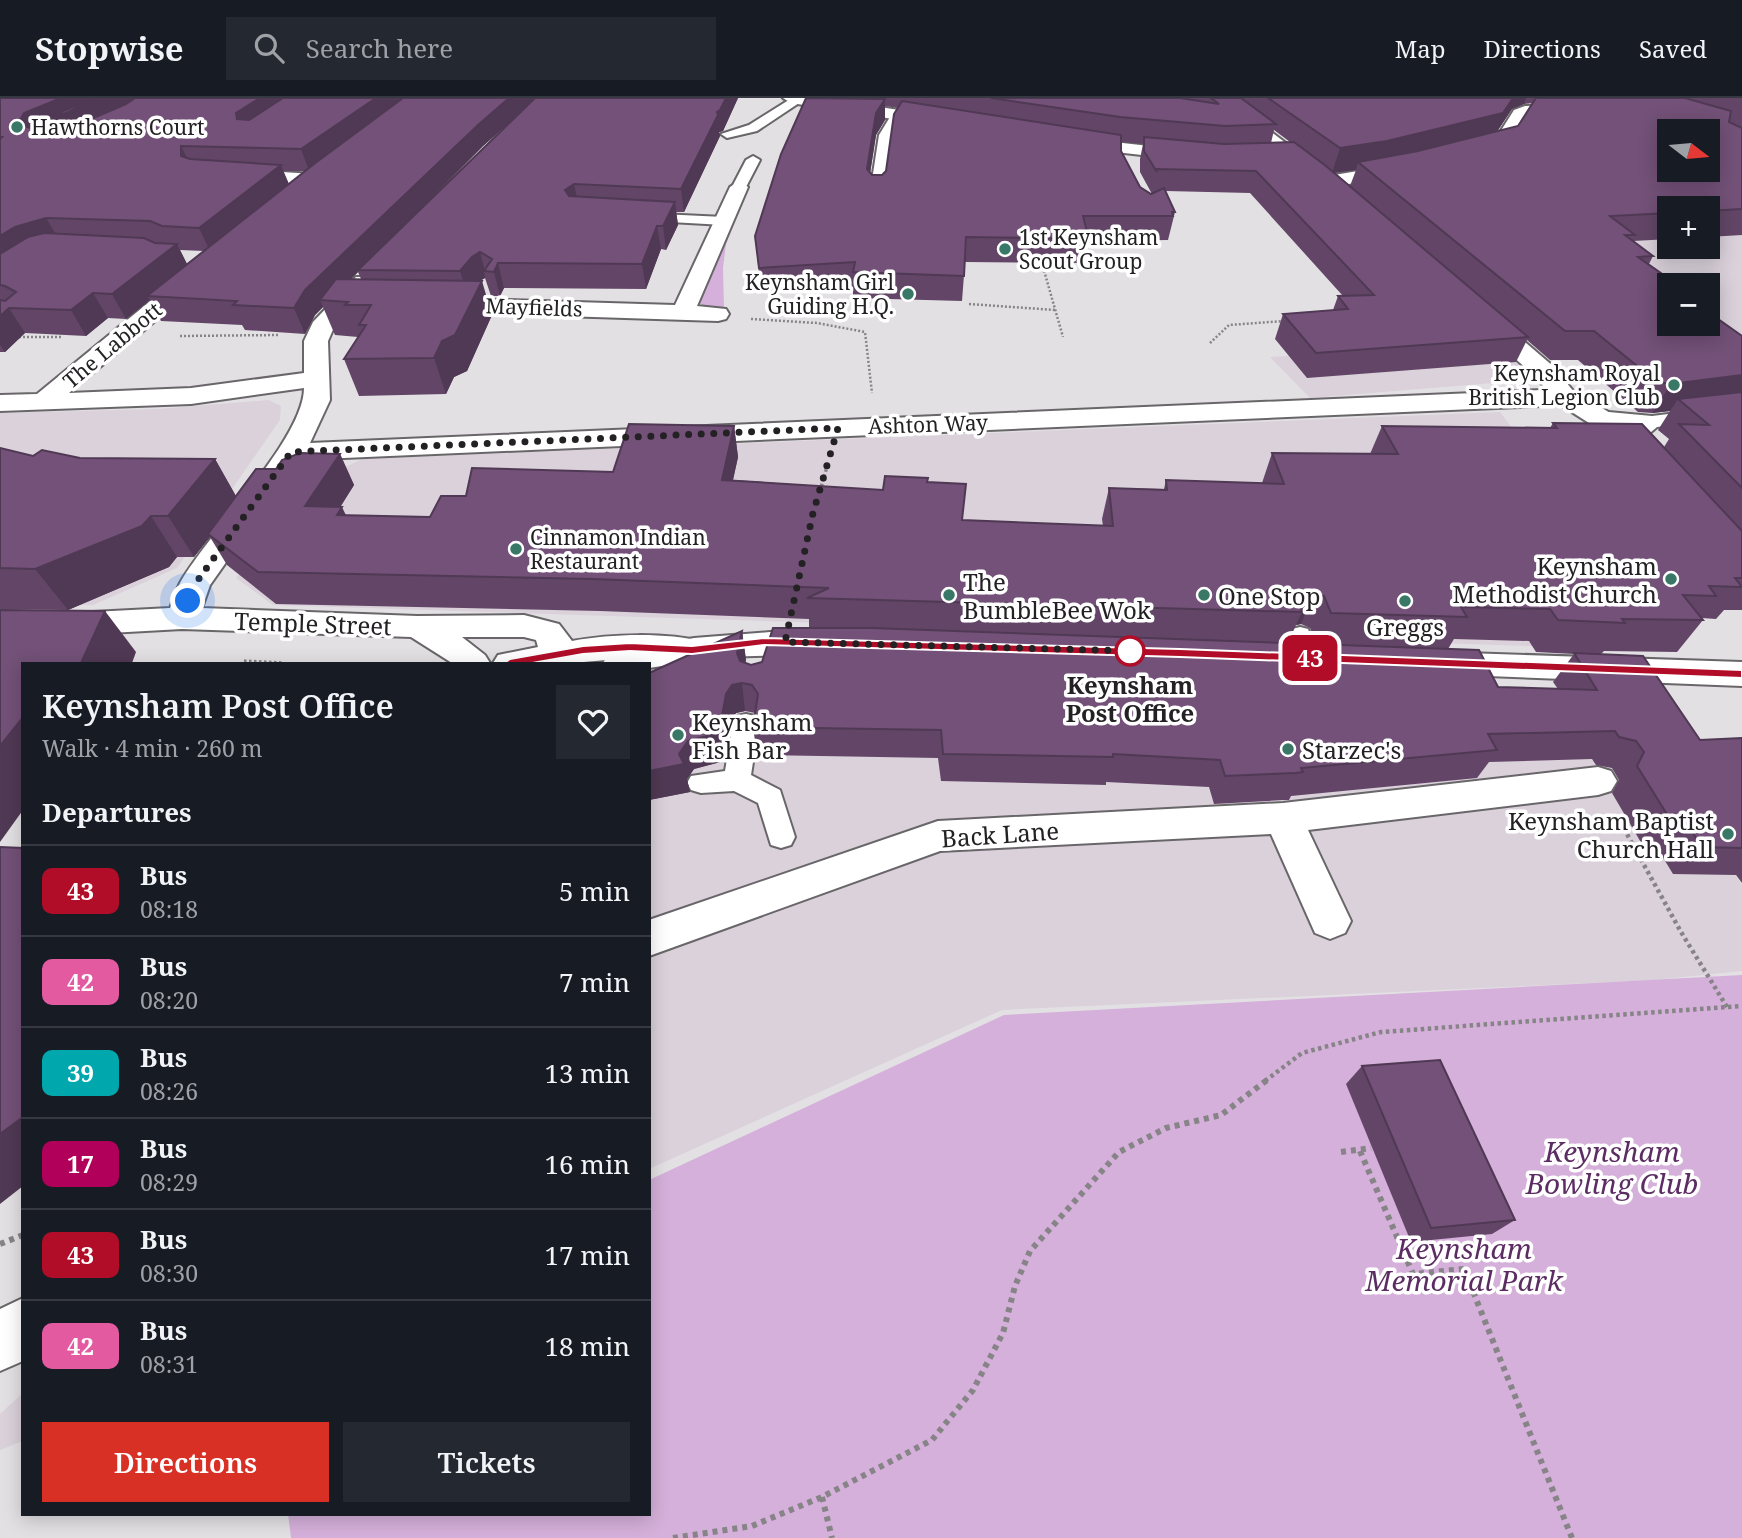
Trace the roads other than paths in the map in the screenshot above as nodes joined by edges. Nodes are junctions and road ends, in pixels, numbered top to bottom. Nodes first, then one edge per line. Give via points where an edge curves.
1 (794, 98) edge
2 (1216, 98) edge
3 (1513, 102) edge
4 (1647, 102) edge
5 (1531, 109) junction
6 (1668, 113) edge
7 (897, 115) junction
8 (958, 124) edge
9 (727, 134) dead end
10 (1049, 138) edge
11 (1129, 150) junction
12 (1294, 156) junction
13 (1206, 157) edge
14 (1453, 157) edge
15 (1268, 159) edge
16 (753, 160) dead end
17 (1428, 163) edge
18 (214, 173) edge
19 (1128, 173) edge
20 (1328, 181) junction
21 (739, 187) joint
22 (877, 192) edge
23 (294, 196) edge
24 (1347, 199) edge
25 (618, 216) edge
26 (724, 221) junction
27 (177, 259) edge
28 (376, 269) edge
29 (343, 304) junction
30 (369, 304) edge
31 (1467, 304) edge
32 (409, 305) edge
33 (683, 313) junction
34 (718, 314) road end
35 (318, 379) junction
36 (1565, 397) junction
37 (43, 402) junction
38 (0, 403) edge
39 (1742, 411) edge
40 (1598, 416) junction
41 (1652, 422) junction
42 (1628, 442) junction
43 (291, 452) junction
44 (1663, 481) edge
45 (182, 618) junction
46 (0, 622) edge
47 (417, 627) junction
48 (853, 644) edge
49 (692, 650) junction
50 (552, 660) edge
51 (472, 662) edge
52 (524, 662) edge
53 (626, 662) edge
54 (1402, 662) edge
55 (1742, 674) edge
56 (746, 723) dead end
57 (737, 780) junction
58 (1598, 781) road end
59 (701, 783) dead end
60 (1283, 818) junction
61 (780, 837) dead end
62 (1330, 921) dead end
63 (651, 937) edge
64 (21, 1327) edge
65 (0, 1344) edge

1 - 7 street
1 - 9 lane via 753,128
2 - 12 street
3 - 5 street
4 - 5 street
4 - 6 street
5 - 14 street via 1520,114 1501,144
7 - 8 street
7 - 22 lane via 885,135
10 - 11 street
11 - 13 street
11 - 19 street
12 - 15 street
12 - 20 street
16 - 21 lane
17 - 20 street
18 - 23 street via 320,176
20 - 24 street
21 - 26 street
25 - 26 lane
26 - 33 street
27 - 37 street, The Labbott via 214,260
28 - 29 street
29 - 30 street
29 - 35 street via 325,322 316,341
31 - 36 street via 1545,372
32 - 33 street, Mayfields via 477,299
33 - 34 street, Mayfields
35 - 37 street via 202,395
35 - 43 street via 317,400
36 - 40 street
36 - 43 street, Ashton Way
37 - 38 street
39 - 41 lane
40 - 41 lane
40 - 42 street
41 - 42 lane
42 - 44 street
43 - 45 street via 195,584
45 - 46 street, Temple Street via 73,624
45 - 47 street, Temple Street
47 - 50 street, Temple Street via 524,626 547,632 556,642
47 - 51 street, Temple Street
48 - 49 street via 762,655
49 - 50 street via 583,650
49 - 53 street
50 - 52 street
54 - 55 street
56 - 57 lane
57 - 59 lane
57 - 61 lane via 770,797
58 - 60 street, Back Lane
60 - 62 street
60 - 63 street, Back Lane via 938,836
64 - 65 street

